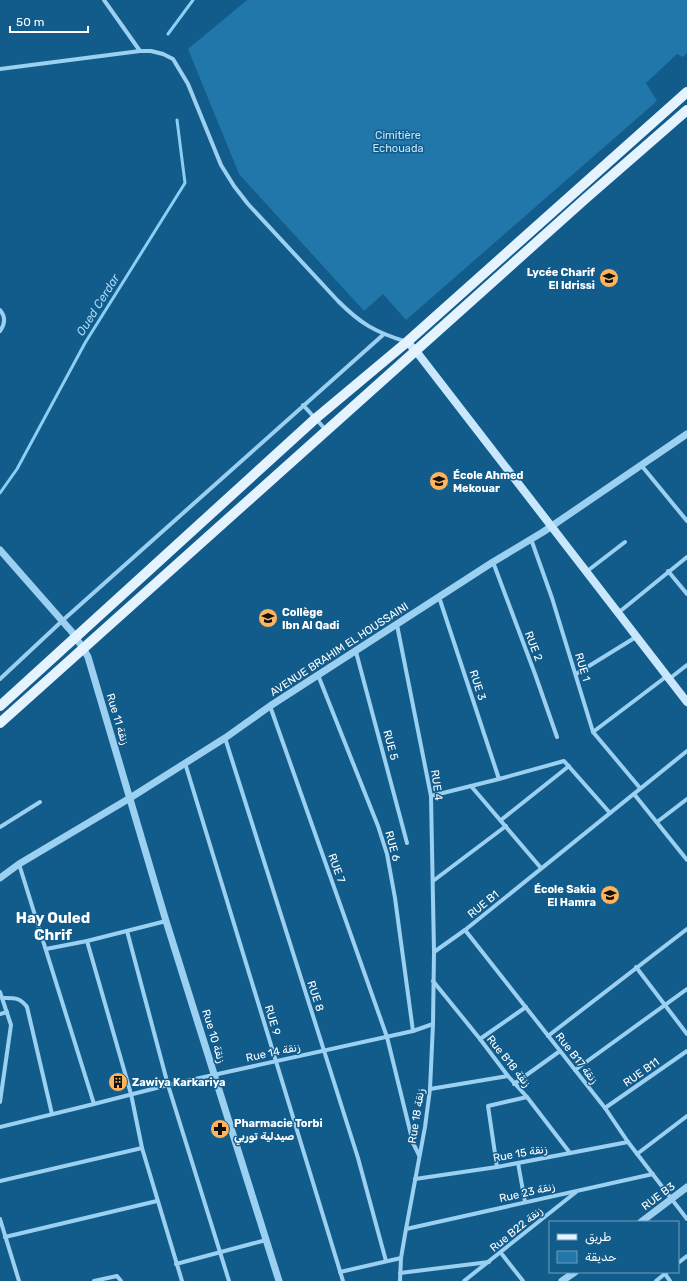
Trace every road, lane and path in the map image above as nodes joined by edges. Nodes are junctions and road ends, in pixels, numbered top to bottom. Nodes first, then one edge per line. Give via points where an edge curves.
1 (104, 0) edge
2 (140, 51) junction
3 (0, 69) edge
4 (687, 92) edge
5 (687, 110) edge
6 (0, 310) edge
7 (0, 331) edge
8 (384, 334) junction
9 (407, 342) junction
10 (416, 351) junction
11 (303, 406) junction
12 (315, 419) junction
13 (327, 431) junction
14 (687, 434) edge
15 (641, 465) junction
16 (687, 521) edge
17 (552, 526) junction
18 (531, 539) junction
19 (625, 542) dead end
20 (0, 550) edge
21 (687, 557) edge
22 (493, 562) junction
23 (668, 571) junction
24 (586, 572) junction
25 (687, 594) edge
26 (439, 597) junction
27 (617, 614) junction
28 (62, 621) junction
29 (397, 624) junction
30 (76, 637) junction
31 (636, 637) junction
32 (83, 648) junction
33 (356, 652) junction
34 (687, 665) edge
35 (576, 674) junction
36 (318, 676) junction
37 (668, 678) junction
38 (0, 679) edge
39 (687, 702) edge
40 (0, 706) edge
41 (270, 706) junction
42 (0, 723) edge
43 (593, 732) junction
44 (557, 737) dead end
45 (225, 738) junction
46 (687, 751) edge
47 (185, 763) junction
48 (569, 766) junction
49 (499, 779) junction
50 (471, 786) junction
51 (640, 788) junction
52 (634, 794) junction
53 (431, 796) junction
54 (130, 798) junction
55 (687, 800) edge
56 (40, 802) dead end
57 (610, 813) junction
58 (501, 820) junction
59 (658, 822) junction
60 (506, 826) junction
61 (0, 827) edge
62 (408, 843) dead end
63 (687, 860) edge
64 (19, 864) junction
65 (541, 868) junction
66 (0, 878) edge
67 (433, 880) junction
68 (166, 921) junction
69 (687, 929) edge
70 (465, 930) junction
71 (127, 931) junction
72 (86, 942) junction
73 (46, 949) junction
74 (434, 952) junction
75 (636, 967) junction
76 (433, 981) junction
77 (687, 989) edge
78 (0, 992) edge
79 (2, 998) junction
80 (666, 1005) junction
81 (526, 1007) junction
82 (7, 1012) junction
83 (0, 1014) edge
84 (433, 1024) junction
85 (413, 1031) junction
86 (687, 1034) edge
87 (388, 1036) junction
88 (548, 1036) junction
89 (480, 1039) junction
90 (324, 1050) junction
91 (560, 1051) junction
92 (687, 1051) edge
93 (276, 1060) junction
94 (575, 1070) junction
95 (214, 1075) junction
96 (508, 1076) junction
97 (514, 1084) junction
98 (168, 1085) junction
99 (430, 1089) junction
100 (131, 1094) junction
101 (527, 1097) junction
102 (0, 1102) edge
103 (94, 1104) junction
104 (605, 1108) junction
105 (52, 1114) junction
106 (687, 1116) edge
107 (0, 1126) edge
108 (628, 1142) junction
109 (142, 1148) junction
110 (570, 1153) junction
111 (637, 1154) junction
112 (419, 1156) junction
113 (518, 1163) junction
114 (497, 1167) junction
115 (653, 1174) junction
116 (415, 1179) junction
117 (0, 1181) edge
118 (687, 1188) edge
119 (578, 1190) junction
120 (672, 1199) junction
121 (157, 1201) junction
122 (525, 1202) junction
123 (0, 1219) edge
124 (687, 1219) edge
125 (643, 1221) edge
126 (406, 1230) junction
127 (5, 1237) junction
128 (266, 1240) junction
129 (219, 1252) junction
130 (501, 1252) junction
131 (687, 1256) edge
132 (402, 1258) junction
133 (386, 1261) junction
134 (489, 1262) junction
135 (679, 1262) edge
136 (176, 1264) junction
137 (340, 1272) junction
138 (400, 1273) junction
139 (573, 1273) edge
140 (666, 1273) edge
141 (19, 1281) edge
142 (94, 1281) edge
143 (121, 1281) edge
144 (182, 1281) edge
145 (229, 1281) edge
146 (279, 1281) edge
147 (343, 1281) edge
148 (400, 1281) edge
149 (464, 1281) edge
150 (523, 1281) edge
151 (562, 1281) edge
152 (656, 1281) edge
153 (670, 1281) edge

1 - 2 street
2 - 3 street
2 - 8 street via 151,51 173,59 188,84 222,165 234,186 352,315
4 - 9 main road
5 - 10 main road
6 - 7 street via 4,316 4,324
8 - 9 street
8 - 11 street
9 - 10 main road
9 - 12 main road
10 - 13 main road
10 - 17 main road
11 - 12 street
11 - 28 street
12 - 13 street
12 - 30 main road
13 - 32 main road
14 - 15 street, AVENUE BRAHIM EL HOUSSAINI
15 - 16 street
15 - 17 street, AVENUE BRAHIM EL HOUSSAINI
17 - 18 street, AVENUE BRAHIM EL HOUSSAINI
17 - 24 main road
18 - 22 street, AVENUE BRAHIM EL HOUSSAINI
18 - 35 street, RUE 1
19 - 24 street
20 - 28 street, Rue 11 زنقة
21 - 23 street
22 - 26 street, AVENUE BRAHIM EL HOUSSAINI
22 - 44 street, RUE 2
23 - 25 street
23 - 27 street
24 - 27 main road
26 - 29 street, AVENUE BRAHIM EL HOUSSAINI
26 - 49 street, RUE 3
27 - 31 main road
28 - 30 street, Rue 11 زنقة
28 - 38 street
29 - 33 street, AVENUE BRAHIM EL HOUSSAINI
29 - 53 street, RUE 4
30 - 32 street, Rue 11 زنقة
30 - 40 main road
31 - 35 street
31 - 37 main road
32 - 42 main road
32 - 54 street, Rue 11 زنقة
33 - 36 street, AVENUE BRAHIM EL HOUSSAINI
33 - 62 street, RUE 5
34 - 37 street
35 - 43 street, RUE 1
36 - 41 street, AVENUE BRAHIM EL HOUSSAINI
36 - 85 street, RUE 6 via 387,854
37 - 39 main road
37 - 43 street
41 - 45 street, AVENUE BRAHIM EL HOUSSAINI
41 - 87 street, RUE 7
43 - 51 street, RUE 1
45 - 47 street, AVENUE BRAHIM EL HOUSSAINI
45 - 90 street, RUE 8
46 - 51 street, RUE B1
47 - 54 street, AVENUE BRAHIM EL HOUSSAINI
47 - 93 street, RUE 9
48 - 49 street via 564,761
48 - 57 street
48 - 58 street
49 - 50 street
50 - 53 street
50 - 58 street
51 - 52 street, RUE B1
52 - 57 street, RUE B1
52 - 59 street
53 - 67 street, RUE 4
54 - 64 street, AVENUE BRAHIM EL HOUSSAINI
54 - 68 street, Rue 10 زنقة
55 - 59 street
56 - 61 street
57 - 65 street, RUE B1
58 - 60 street
59 - 63 street
60 - 65 street
60 - 67 street
64 - 66 street, AVENUE BRAHIM EL HOUSSAINI
64 - 73 street
65 - 70 street, RUE B1
67 - 74 street, RUE 4
68 - 71 street
68 - 95 street, Rue 10 زنقة
69 - 75 street
70 - 74 street, RUE B1
70 - 81 street, Rue B17 زنقة
71 - 72 street
71 - 98 street
72 - 73 street
72 - 100 street
73 - 103 street
74 - 76 street, Rue 18 زنقة
75 - 80 street
75 - 88 street
76 - 84 street, Rue 18 زنقة
76 - 89 street, Rue B18 زنقة
77 - 80 street
78 - 79 street
79 - 82 street
79 - 105 street via 18,999 27,1007
80 - 86 street
80 - 94 street
81 - 88 street, Rue B17 زنقة
81 - 89 street
82 - 83 street
82 - 102 street via 11,1025
84 - 85 street, Rue 14 زنقة
84 - 99 street, Rue 18 زنقة
85 - 87 street, Rue 14 زنقة
87 - 90 street, Rue 14 زنقة
87 - 112 street, RUE 7
88 - 91 street, Rue B17 زنقة
89 - 96 street, Rue B18 زنقة
90 - 93 street, Rue 14 زنقة
90 - 133 street, RUE 8 via 362,1172
91 - 94 street, Rue B17 زنقة
91 - 97 street
92 - 104 street, RUE B11
93 - 95 street, Rue 14 زنقة
93 - 137 street, RUE 9
94 - 104 street, Rue B17 زنقة
95 - 98 street, Rue 14 زنقة
95 - 128 street, Rue 10 زنقة
96 - 97 street, Rue B18 زنقة
96 - 99 street
97 - 101 street, Rue B18 زنقة
98 - 100 street, Rue 14 زنقة
98 - 129 street
99 - 112 street, Rue 18 زنقة
100 - 103 street, Rue 14 زنقة
100 - 109 street
101 - 110 street, Rue B18 زنقة
101 - 114 street via 488,1106
103 - 105 street, Rue 14 زنقة
104 - 108 street, Rue B17 زنقة
105 - 107 street, Rue 14 زنقة
106 - 111 street
108 - 110 street, Rue 15 زنقة
108 - 111 street, Rue B17 زنقة
109 - 117 street
109 - 121 street
110 - 113 street, Rue 15 زنقة
111 - 115 street, Rue B17 زنقة
112 - 116 street, Rue 18 زنقة
113 - 114 street, Rue 15 زنقة
113 - 122 street
114 - 116 street, Rue 15 زنقة
115 - 119 street, Rue 23 زنقة
115 - 120 street, Rue B17 زنقة
116 - 126 street, Rue 18 زنقة
118 - 120 street, RUE B3
119 - 122 street, Rue 23 زنقة
119 - 130 street, Rue B22 زنقة
120 - 124 street, Rue B17 زنقة
120 - 125 street, RUE B3
121 - 127 street
121 - 136 street
122 - 126 street, Rue 23 زنقة
123 - 127 street
126 - 132 street, Rue 18 زنقة
127 - 141 street
128 - 129 street
128 - 146 street, Rue 10 زنقة
129 - 136 street
129 - 145 street
130 - 134 street, Rue B22 زنقة
130 - 150 street
131 - 135 street
132 - 133 street
132 - 138 street, Rue 18 زنقة
133 - 137 street
134 - 138 street
134 - 149 street, Rue B22 زنقة
136 - 144 street
137 - 147 street, RUE 9
138 - 148 street, Rue 18 زنقة
139 - 151 street
140 - 152 street
140 - 153 street
142 - 143 street via 113,1276 117,1276

